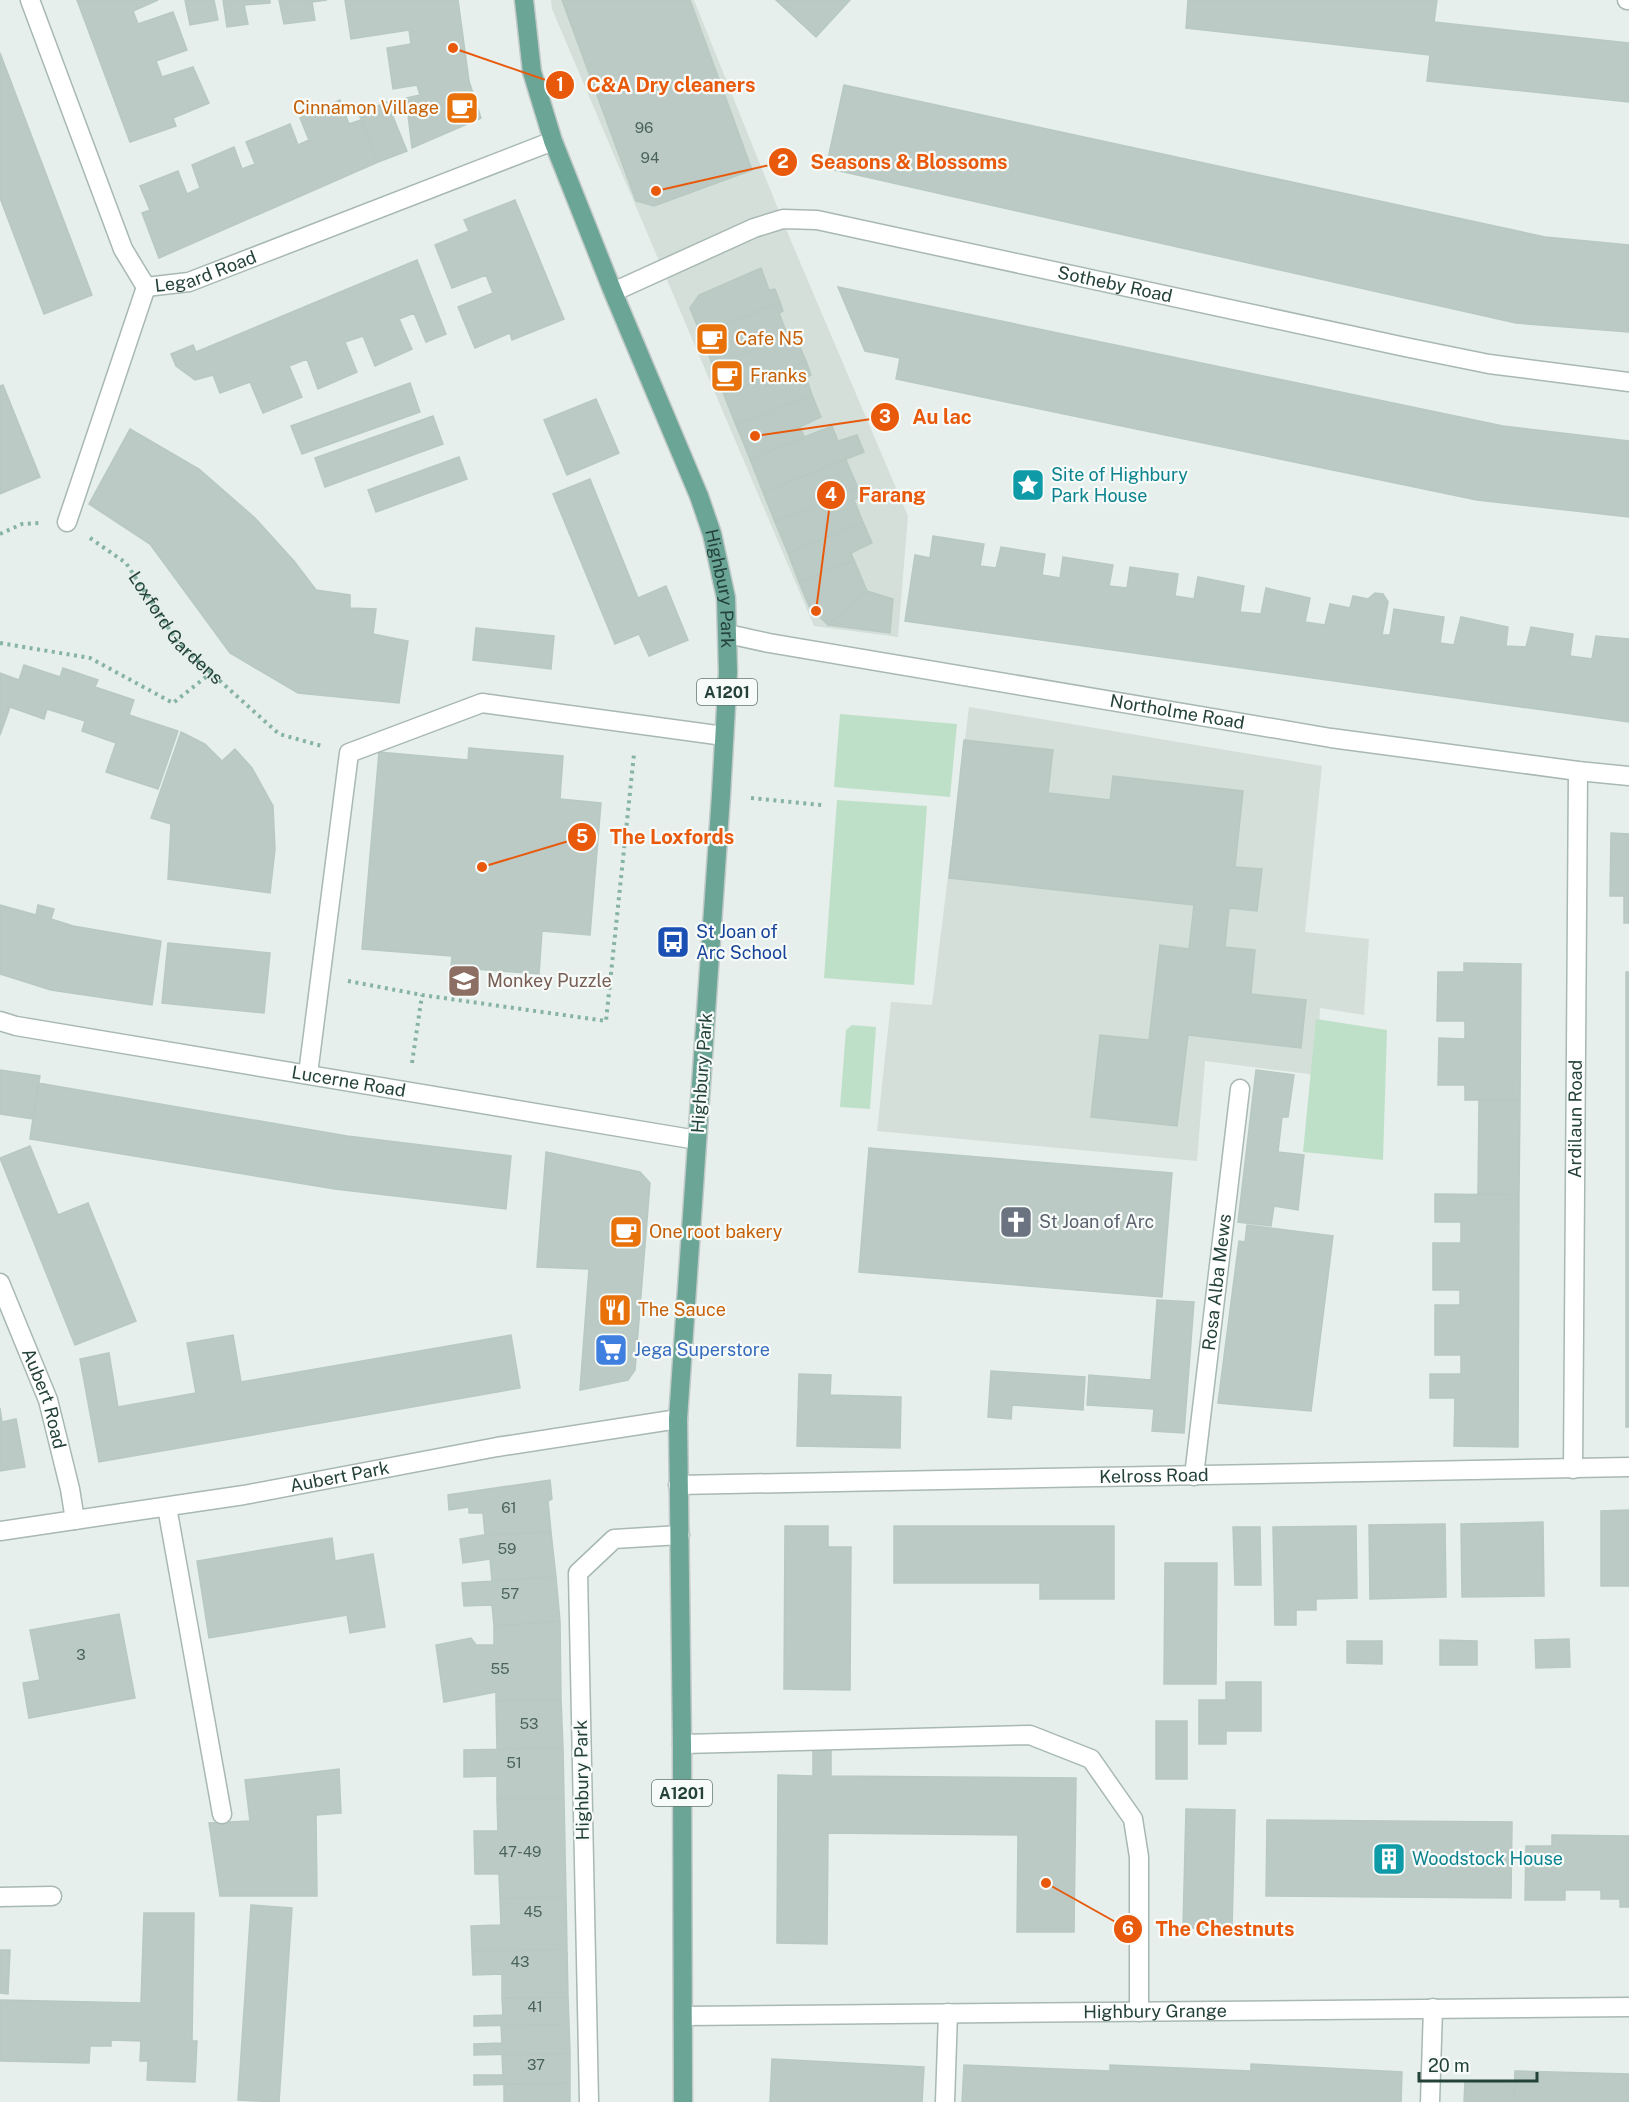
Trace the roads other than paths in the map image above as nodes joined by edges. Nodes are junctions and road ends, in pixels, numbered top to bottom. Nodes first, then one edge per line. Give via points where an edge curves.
1 (30, 0) edge
2 (524, 0) edge
3 (553, 141) junction
4 (613, 292) junction
5 (143, 295) junction
6 (1629, 382) edge
7 (67, 522) road end
8 (728, 634) junction
9 (724, 736) junction
10 (1578, 771) junction
11 (1629, 776) edge
12 (0, 1021) edge
13 (308, 1074) junction
14 (1240, 1089) dead end
15 (697, 1140) junction
16 (0, 1283) edge
17 (678, 1419) junction
18 (1629, 1467) edge
19 (1574, 1469) junction
20 (1194, 1476) junction
21 (678, 1485) junction
22 (167, 1507) junction
23 (75, 1520) junction
24 (0, 1531) edge
25 (680, 1535) junction
26 (682, 1744) junction
27 (222, 1814) dead end
28 (52, 1896) dead end
29 (0, 1897) edge
30 (1629, 2007) edge
31 (1433, 2008) junction
32 (1139, 2012) junction
33 (948, 2013) junction
34 (683, 2016) junction
35 (589, 2102) edge
36 (683, 2102) edge
37 (945, 2102) edge
38 (1430, 2102) edge

1 - 5 street, Legard Road
2 - 3 main road, Highbury Park / A1201 via 532,72
3 - 4 main road, Highbury Park / A1201
3 - 5 street, Legard Road via 189,282
4 - 6 street, Sotheby Road via 754,228 783,219 817,220 1489,364
4 - 8 main road, Highbury Park / A1201 via 712,534 726,598
5 - 7 street
8 - 9 main road, Highbury Park / A1201
8 - 10 street, Northolme Road via 1331,738
9 - 13 street via 482,703 349,753
9 - 15 main road, Highbury Park / A1201
10 - 11 street, Northolme Road
10 - 19 street, Ardilaun Road
12 - 13 street, Lucerne Road
13 - 15 street, Lucerne Road
14 - 20 street, Rosa Alba Mews
15 - 17 main road, Highbury Park / A1201
16 - 23 street, Aubert Road via 48,1400
17 - 21 main road, Highbury Park / A1201
17 - 22 street, Aubert Park via 497,1447
18 - 19 street, Kelross Road
19 - 20 street, Kelross Road
20 - 21 street, Kelross Road
21 - 25 main road, Highbury Park / A1201
22 - 23 street, Aubert Park
22 - 27 street
23 - 24 street, Aubert Park
25 - 26 main road, Highbury Park / A1201
25 - 35 street, Highbury Park via 614,1539 578,1573
26 - 32 street via 1030,1735 1091,1758 1133,1819 1139,1857
26 - 34 main road, Highbury Park / A1201
28 - 29 street
30 - 31 street, Highbury Grange
31 - 32 street, Highbury Grange
31 - 38 street
32 - 33 street, Highbury Grange
33 - 34 street, Highbury Grange
33 - 37 street
34 - 36 main road, Highbury Park / A1201

